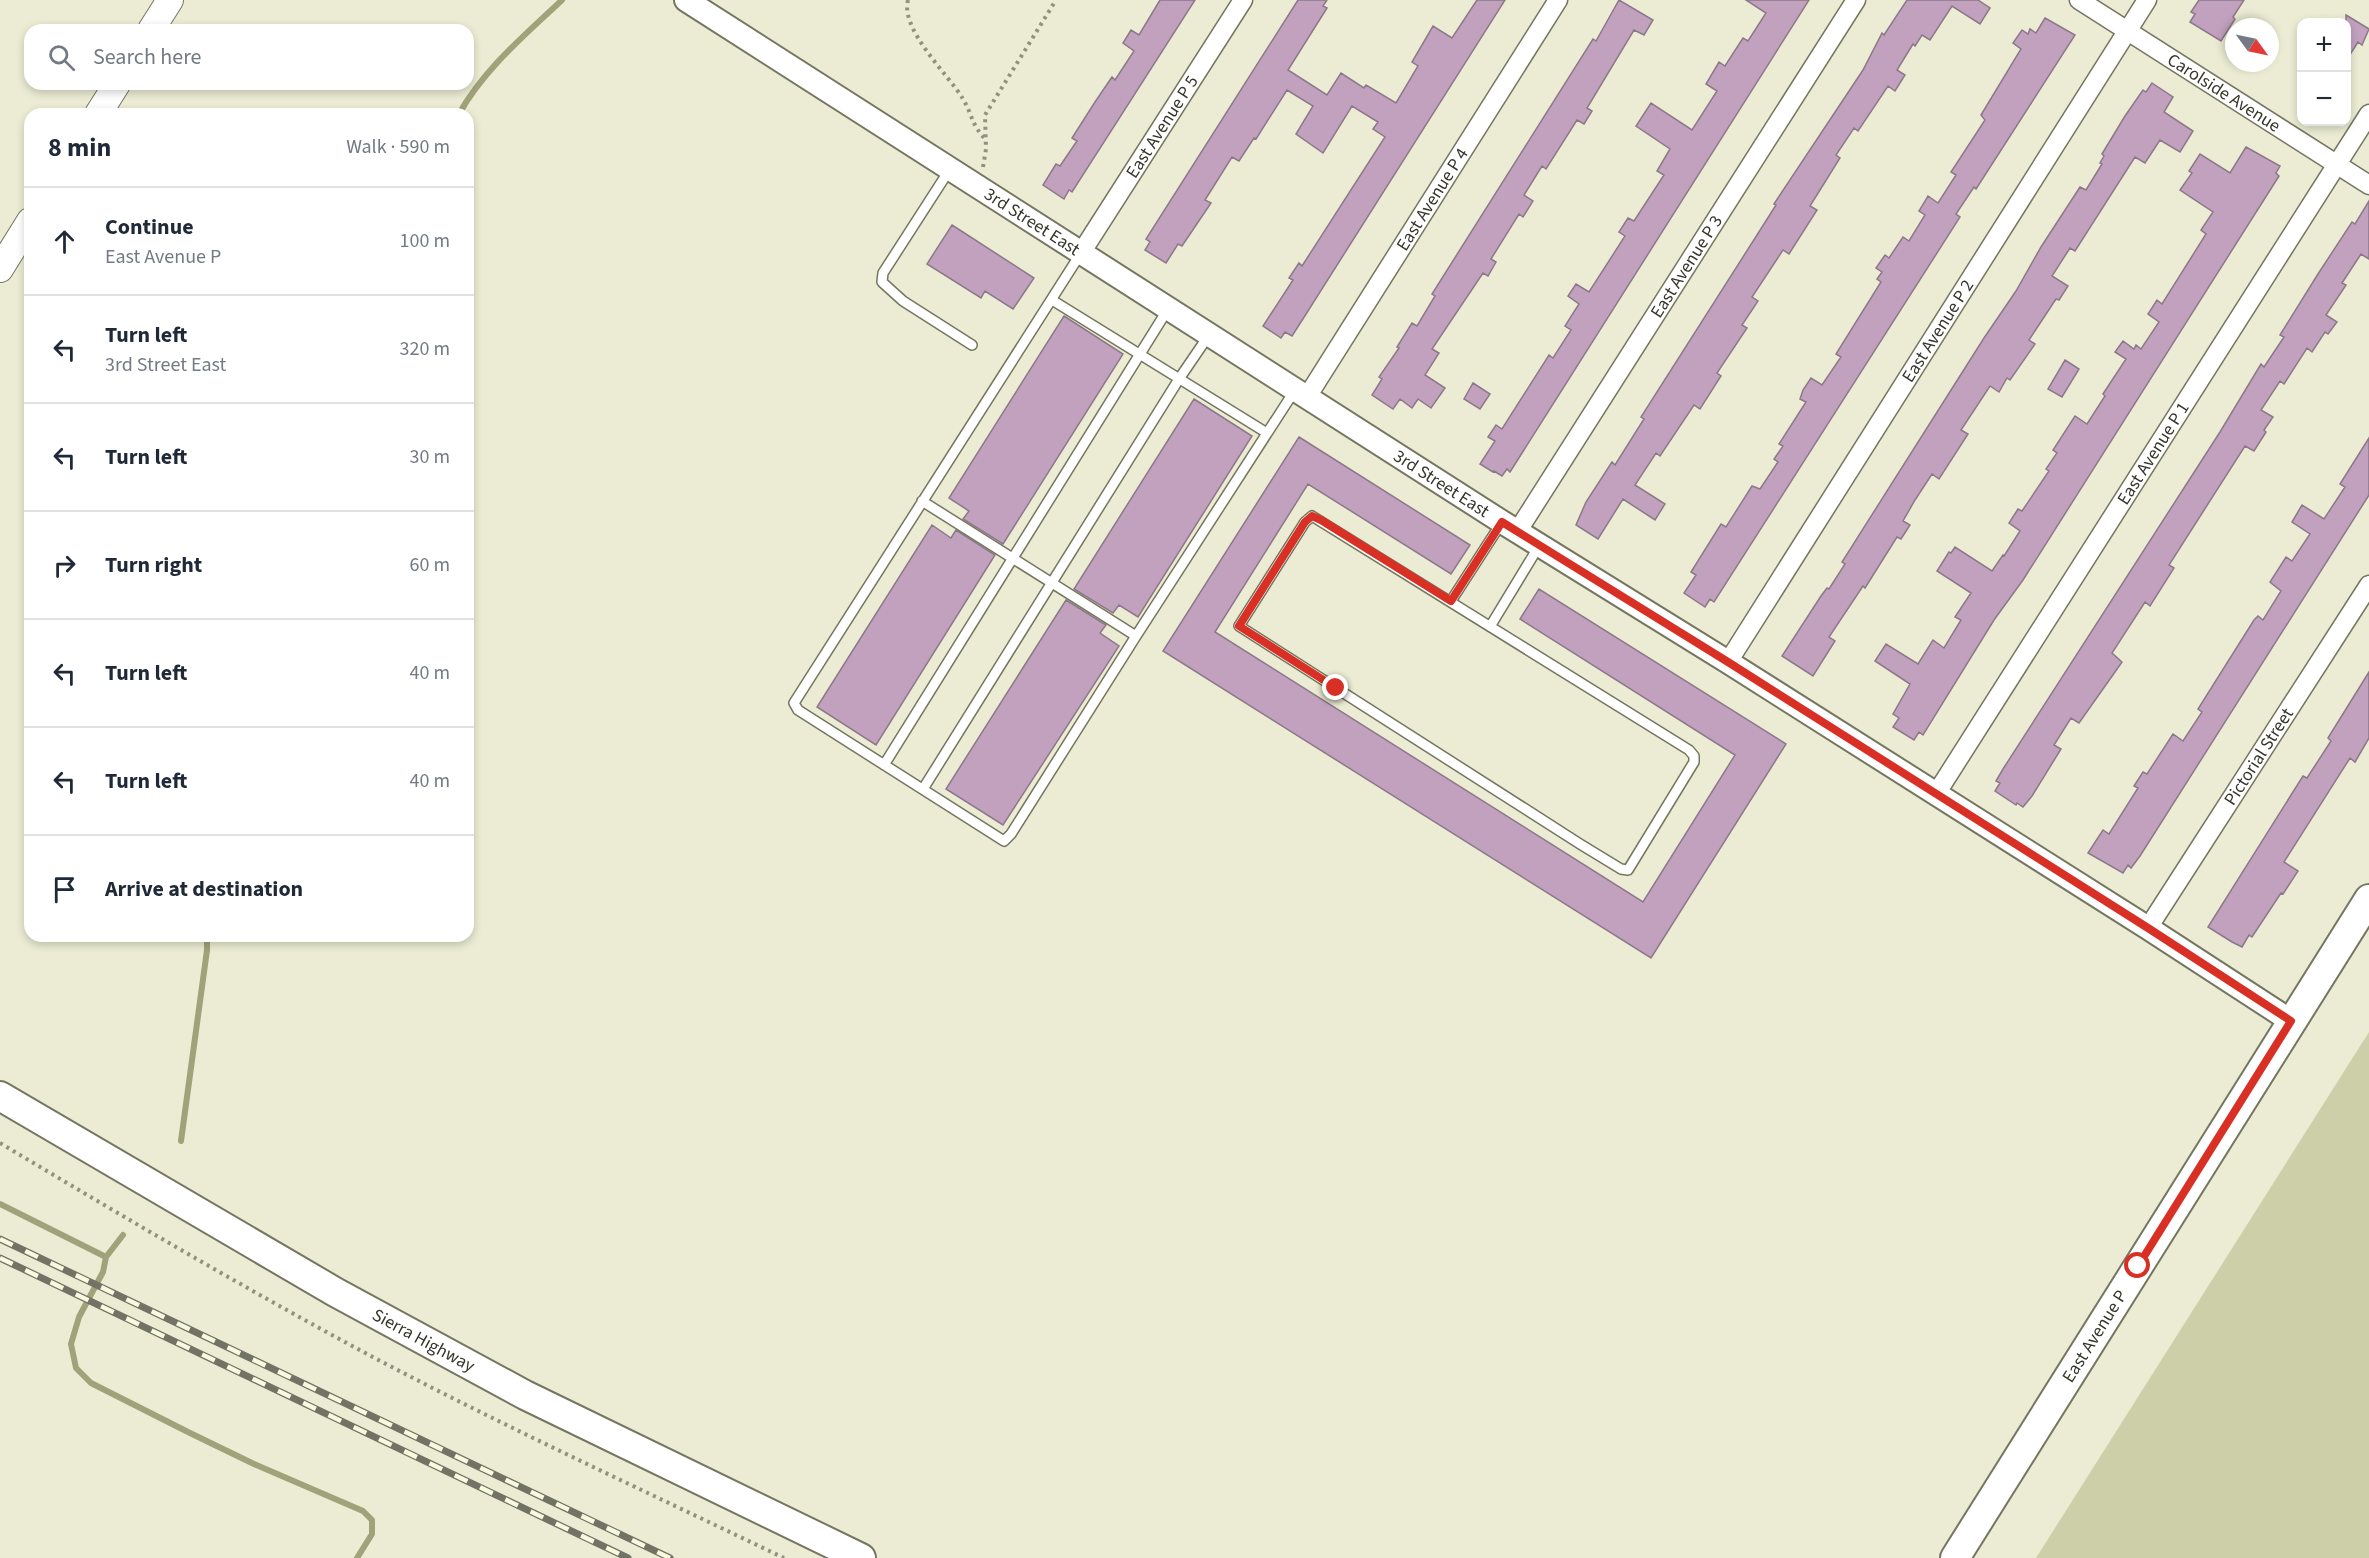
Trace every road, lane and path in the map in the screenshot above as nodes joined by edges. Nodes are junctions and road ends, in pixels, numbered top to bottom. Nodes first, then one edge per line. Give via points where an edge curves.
1 (170, 0) edge
2 (686, 0) edge
3 (908, 0) edge
4 (1056, 0) edge
5 (1243, 0) edge
6 (1558, 0) edge
7 (1856, 0) edge
8 (2079, 0) edge
9 (2147, 0) edge
10 (155, 24) edge
11 (2128, 31) junction
12 (113, 90) edge
13 (102, 108) edge
14 (2369, 114) edge
15 (986, 140) junction
16 (2337, 165) junction
17 (950, 169) junction
18 (2369, 185) edge
19 (981, 189) junction
20 (24, 231) edge
21 (1081, 253) junction
22 (0, 269) edge
23 (1052, 300) junction
24 (1168, 309) junction
25 (1209, 334) junction
26 (972, 345) dead end
27 (1139, 354) junction
28 (1179, 379) junction
29 (1301, 394) junction
30 (1267, 433) junction
31 (922, 501) junction
32 (1509, 527) junction
33 (1539, 546) junction
34 (1014, 558) junction
35 (1052, 581) junction
36 (2369, 585) edge
37 (1451, 601) junction
38 (1491, 625) junction
39 (1136, 636) junction
40 (1728, 662) junction
41 (884, 765) junction
42 (923, 789) junction
43 (1936, 794) junction
44 (2369, 899) edge
45 (2148, 928) junction
46 (2291, 1021) junction
47 (0, 1096) edge
48 (0, 1143) edge
49 (784, 1558) edge
50 (861, 1558) edge
51 (1955, 1558) edge

1 - 10 main road
2 - 17 street, 3rd Street East
3 - 15 path via 912,24 928,55 964,100 974,127
4 - 15 path via 985,116
5 - 21 street, East Avenue P 5
6 - 29 street, East Avenue P 4
7 - 32 street, East Avenue P 3
8 - 11 street, Carolside Avenue
9 - 11 street, East Avenue P 2
11 - 16 street, Carolside Avenue
11 - 40 street, East Avenue P 2
12 - 13 main road
14 - 16 street, East Avenue P 1
15 - 19 path
16 - 18 street, Carolside Avenue
16 - 43 street, East Avenue P 1
17 - 19 street, 3rd Street East
17 - 26 lane via 883,273 882,282 903,301
19 - 21 street, 3rd Street East
20 - 22 main road
21 - 23 lane
21 - 24 street, 3rd Street East
23 - 27 lane
23 - 31 lane
24 - 25 street, 3rd Street East
24 - 27 lane
25 - 28 lane
25 - 29 street, 3rd Street East
27 - 28 lane
27 - 34 lane
28 - 30 lane
28 - 35 lane
29 - 30 lane
29 - 32 street, 3rd Street East
30 - 39 lane
31 - 34 lane
31 - 41 lane via 794,703 798,710
32 - 33 street, 3rd Street East
32 - 37 lane
33 - 38 lane
33 - 40 street, 3rd Street East
34 - 35 lane
34 - 41 lane
35 - 39 lane
35 - 42 lane
36 - 45 street, Pictorial Street
37 - 38 lane
37 - 38 lane via 1312,516 1239,626 1580,844 1628,870 1694,762 1694,756
39 - 42 lane via 1004,841
40 - 43 street, 3rd Street East
41 - 42 lane
43 - 45 street, 3rd Street East
44 - 46 main road, East Avenue P
45 - 46 street, 3rd Street East
46 - 51 main road, East Avenue P
47 - 50 main road, Sierra Highway via 335,1292 525,1395
48 - 49 path via 212,1269 370,1356

